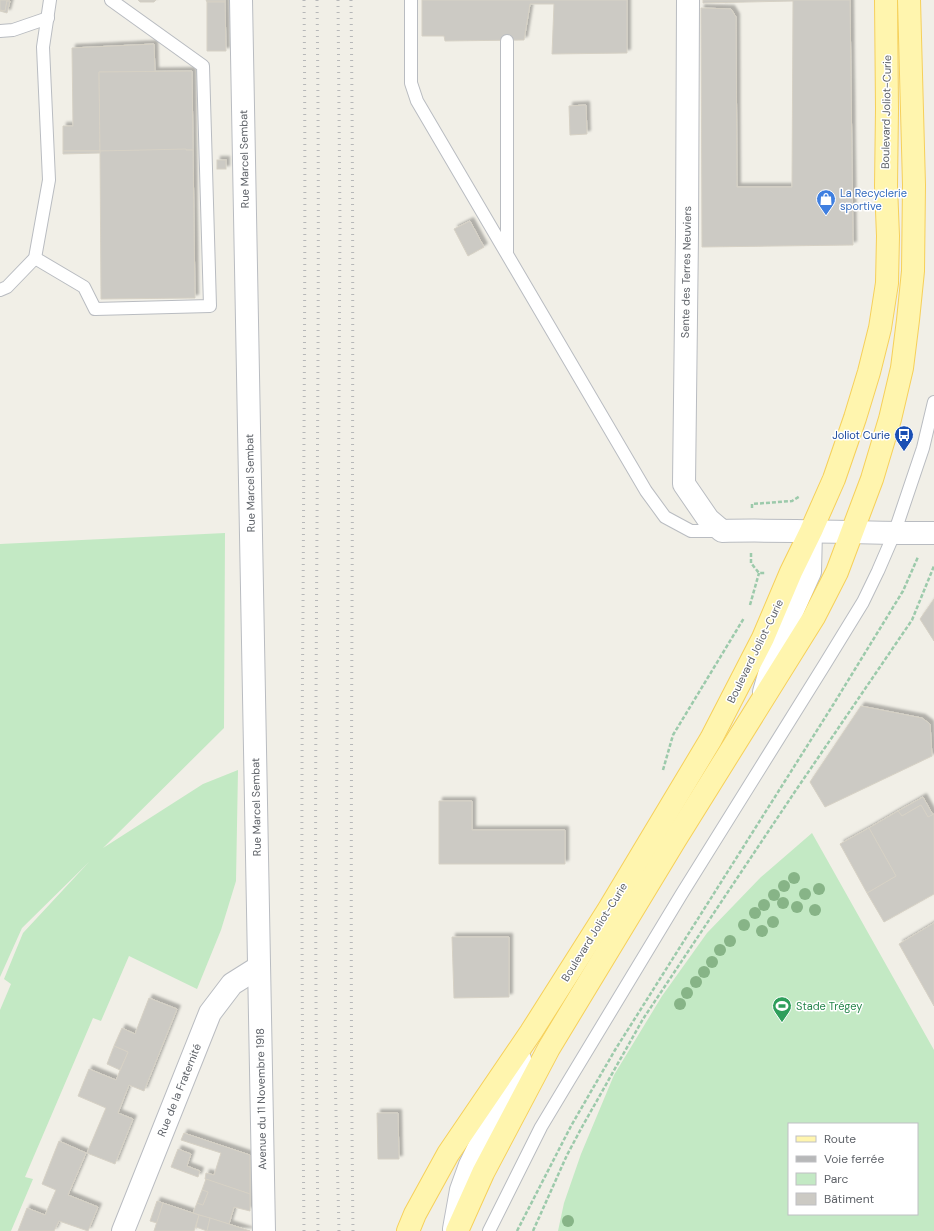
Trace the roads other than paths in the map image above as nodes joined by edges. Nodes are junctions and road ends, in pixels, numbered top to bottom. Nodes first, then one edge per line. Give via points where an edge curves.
1 (50, 0) edge
2 (111, 0) edge
3 (241, 0) edge
4 (412, 0) edge
5 (688, 0) edge
6 (886, 0) edge
7 (909, 0) edge
8 (48, 18) junction
9 (0, 31) edge
10 (507, 40) dead end
11 (507, 254) junction
12 (35, 258) junction
13 (0, 290) edge
14 (934, 402) edge
15 (812, 530) junction
16 (722, 531) junction
17 (852, 532) junction
18 (931, 533) edge
19 (894, 534) junction
20 (760, 705) junction
21 (258, 967) junction
22 (532, 1032) junction
23 (123, 1231) edge
24 (264, 1231) edge
25 (408, 1231) edge
26 (454, 1231) edge
27 (457, 1231) edge
28 (489, 1231) edge

1 - 8 lane
2 - 12 lane via 203,66 210,306 95,309 84,287
3 - 21 street, Rue Marcel Sembat
4 - 11 lane via 411,84 417,100
5 - 16 street, Sente des Terres Neuviers via 684,484 708,519
6 - 15 main road, Boulevard Joliot-Curie via 888,236 886,283 880,328 834,479
7 - 17 main road, Boulevard Joliot-Curie via 914,185 913,271 908,320 902,368 890,419 872,479
8 - 9 lane via 13,30
8 - 12 lane via 43,47 49,180
10 - 11 lane
11 - 16 lane via 646,491 665,517 691,531
12 - 13 lane via 7,287
14 - 19 lane
15 - 16 street
15 - 17 street
15 - 20 street via 810,572 778,643
15 - 22 main road, Boulevard Joliot-Curie via 763,638 711,739
17 - 19 street
17 - 20 main road, Boulevard Joliot-Curie via 837,572 814,618
18 - 19 street
19 - 28 lane via 862,602 568,1082
20 - 27 main road, Boulevard Joliot-Curie via 549,1048 483,1173
21 - 23 street, Rue de la Fraternité via 232,984 210,1013
21 - 24 street, Avenue du 11 Novembre 1918
22 - 25 main road, Boulevard Joliot-Curie via 448,1154
22 - 26 street via 470,1165 461,1190

